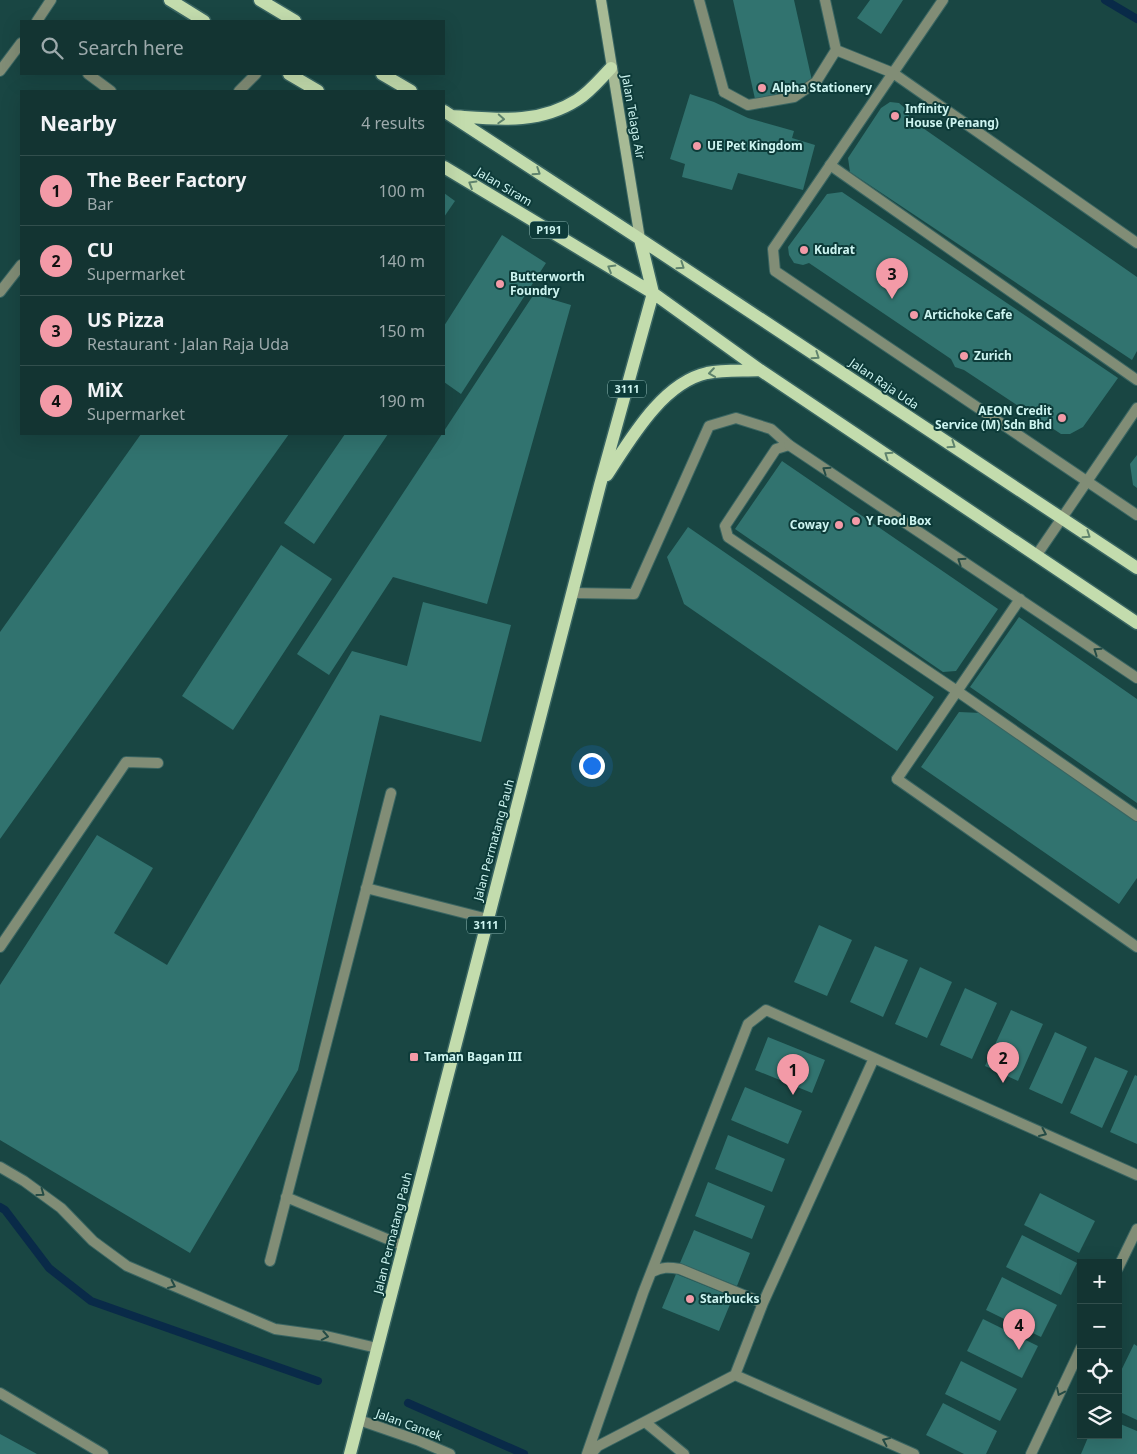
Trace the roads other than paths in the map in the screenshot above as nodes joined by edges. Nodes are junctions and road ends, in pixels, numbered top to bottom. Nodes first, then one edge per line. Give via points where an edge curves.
1 (51, 0) edge
2 (170, 0) edge
3 (260, 0) edge
4 (601, 0) edge
5 (700, 0) edge
6 (825, 0) edge
7 (942, 0) edge
8 (38, 20) edge
9 (202, 20) edge
10 (293, 20) edge
11 (20, 44) edge
12 (836, 50) junction
13 (612, 68) junction
14 (0, 71) edge
15 (893, 73) junction
16 (89, 75) edge
17 (255, 75) edge
18 (291, 75) edge
19 (384, 75) edge
20 (110, 90) edge
21 (240, 90) edge
22 (316, 90) edge
23 (408, 90) edge
24 (448, 114) edge
25 (830, 165) junction
26 (445, 168) edge
27 (640, 239) junction
28 (1137, 243) edge
29 (20, 266) edge
30 (0, 292) edge
31 (653, 293) junction
32 (760, 370) junction
33 (1137, 380) edge
34 (1137, 408) edge
35 (790, 446) junction
36 (1087, 481) junction
37 (600, 485) junction
38 (1137, 515) edge
39 (1062, 518) junction
40 (1036, 556) junction
41 (1137, 568) edge
42 (572, 593) junction
43 (1020, 599) junction
44 (1137, 623) edge
45 (1137, 678) edge
46 (958, 691) junction
47 (158, 763) dead end
48 (391, 793) dead end
49 (1137, 816) edge
50 (366, 888) junction
51 (488, 919) junction
52 (0, 947) edge
53 (1137, 947) edge
54 (874, 1058) junction
55 (0, 1167) edge
56 (1137, 1175) edge
57 (286, 1197) junction
58 (1137, 1229) edge
59 (404, 1246) junction
60 (1122, 1260) edge
61 (270, 1261) dead end
62 (652, 1272) junction
63 (764, 1304) junction
64 (377, 1348) junction
65 (1081, 1349) edge
66 (734, 1376) junction
67 (0, 1393) edge
68 (359, 1418) junction
69 (645, 1422) junction
70 (103, 1454) edge
71 (350, 1454) edge
72 (450, 1454) edge
73 (589, 1454) edge
74 (684, 1454) edge
75 (914, 1454) edge
76 (1031, 1454) edge

1 - 8 street
2 - 9 main road
3 - 10 main road
4 - 13 street, Jalan Telaga Air
5 - 12 street via 724,92 748,105 794,97 816,82
6 - 12 street
7 - 15 street
11 - 14 street
12 - 15 street
24 -> 13 main road via 515,120 549,114 578,99
13 - 27 street, Jalan Telaga Air
15 - 25 street
15 - 28 street
16 - 20 street
17 - 21 street
18 - 22 main road
19 - 23 main road
24 -> 27 main road
25 - 33 street
25 - 36 street via 773,249 775,271
31 -> 26 main road, Jalan Siram / P191
27 - 31 main road, 3111
27 -> 39 main road, Jalan Raja Uda
29 - 30 street
31 - 32 main road
31 - 37 main road, Jalan Permatang Pauh / 3111
32 -> 37 main road via 707,373 686,381 664,398 635,432
40 -> 32 main road
34 - 36 street
35 - 42 street via 771,429 736,418 710,426 634,594
43 -> 35 street
35 - 46 street via 776,449 725,526 728,537
36 - 38 street
36 - 39 street
37 - 42 main road, Jalan Permatang Pauh / 3111
39 - 40 street
39 -> 41 main road, Jalan Raja Uda
40 - 44 main road
42 - 51 main road, Jalan Permatang Pauh / 3111
45 -> 43 street
43 - 46 street
46 - 49 street
46 - 53 street via 897,779
47 - 52 street via 126,762
48 - 50 street
50 - 51 street
50 - 57 street
51 - 59 main road, Jalan Permatang Pauh / 3111
54 -> 56 street
54 - 62 street via 766,1010 748,1024
54 - 63 street
55 -> 64 street via 61,1208 93,1241 128,1266 275,1329
57 - 59 street
57 - 61 street
58 - 60 street
59 - 64 main road, Jalan Permatang Pauh / 3111
62 - 63 street via 669,1267 680,1269
62 - 73 street
63 - 66 street
64 - 68 main road, Jalan Permatang Pauh / 3111
65 -> 76 street
66 - 69 street
75 -> 66 street
67 - 70 street
68 - 71 main road, Jalan Permatang Pauh / 3111
68 - 72 street, Jalan Cantek
69 - 73 street
69 - 74 street

